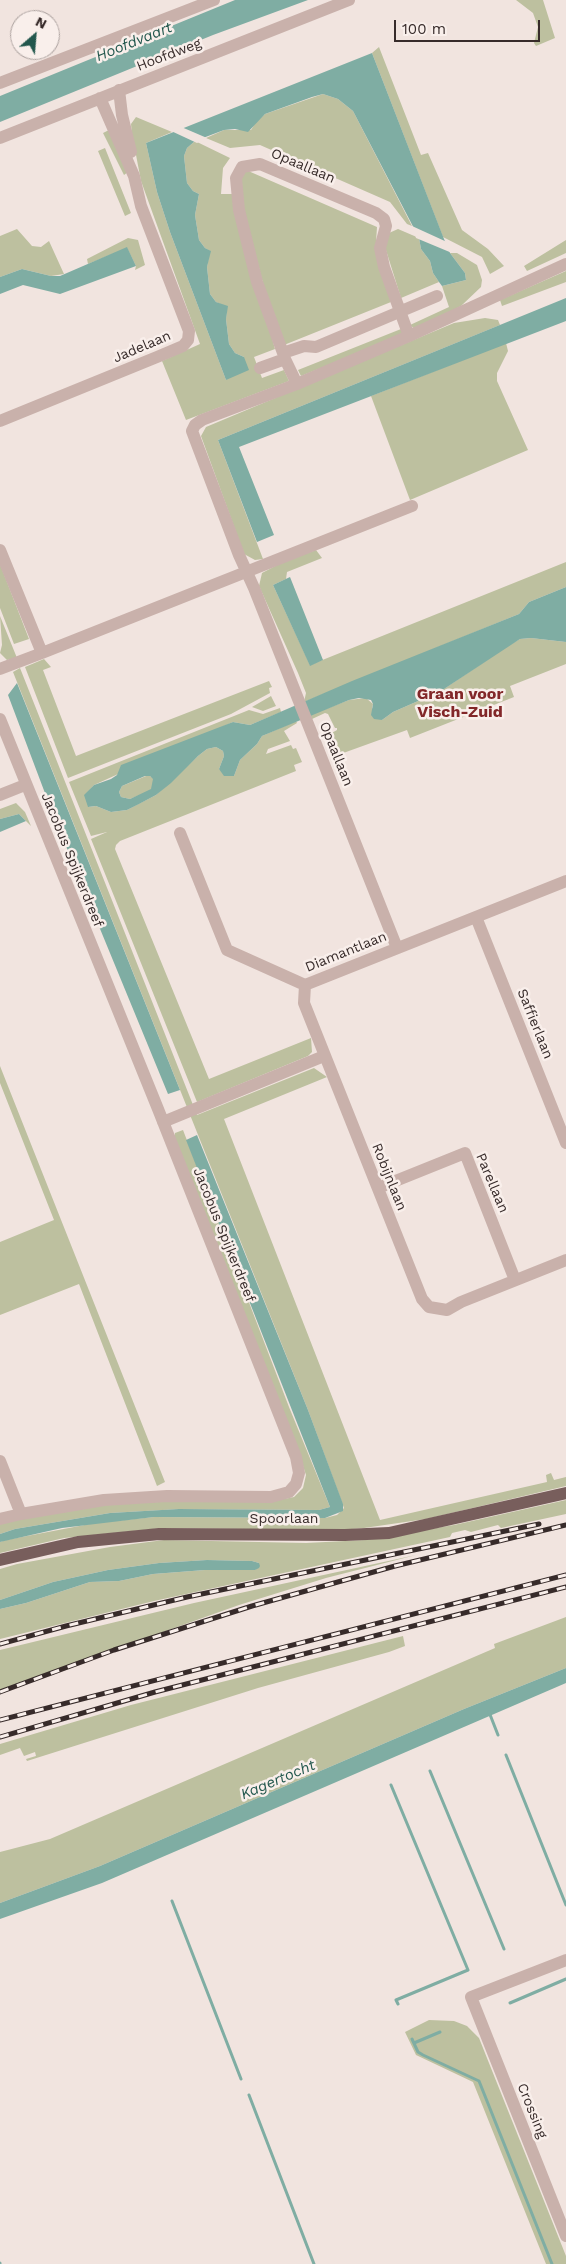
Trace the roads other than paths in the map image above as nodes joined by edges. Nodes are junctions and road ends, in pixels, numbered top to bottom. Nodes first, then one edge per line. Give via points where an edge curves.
1 (214, 0) edge
2 (349, 0) edge
3 (0, 83) edge
4 (119, 90) junction
5 (100, 98) junction
6 (0, 138) edge
7 (134, 176) junction
8 (566, 264) edge
9 (438, 296) dead end
10 (401, 312) junction
11 (409, 336) junction
12 (284, 356) junction
13 (260, 368) dead end
14 (297, 384) junction
15 (0, 421) edge
16 (412, 506) dead end
17 (0, 550) edge
18 (247, 571) junction
19 (42, 652) junction
20 (0, 669) edge
21 (0, 719) edge
22 (25, 785) junction
23 (0, 795) edge
24 (180, 833) dead end
25 (566, 881) edge
26 (476, 916) junction
27 (397, 948) junction
28 (305, 985) junction
29 (324, 1056) junction
30 (163, 1122) junction
31 (566, 1143) edge
32 (378, 1188) junction
33 (566, 1260) edge
34 (515, 1280) junction
35 (0, 1461) edge
36 (566, 1493) edge
37 (21, 1514) junction
38 (0, 1519) edge
39 (0, 1560) edge
40 (566, 1960) edge
41 (566, 2236) edge

1 - 3 street
2 - 4 street, Hoofdweg
4 - 5 street, Hoofdweg
4 - 7 street, Jadelaan
5 - 6 street, Hoofdweg
5 - 7 street, Jadelaan
7 - 15 street, Jadelaan via 141,206 189,331 188,340 183,346
8 - 11 street, Opaallaan
9 - 10 street
10 - 11 street, Opaallaan
10 - 12 street via 316,347 304,346
10 - 12 street, Opaallaan via 380,248 386,226 384,219 260,164 242,167 236,178 239,210 257,282
11 - 14 street, Opaallaan
12 - 13 street
12 - 14 street, Opaallaan
14 - 18 street, Opaallaan via 202,420 192,430
16 - 18 street
17 - 19 street
18 - 19 street
18 - 27 street, Opaallaan
19 - 20 street
21 - 22 street, Jacobus Spijkerdreef
22 - 23 street
22 - 30 street, Jacobus Spijkerdreef
24 - 28 street, Diamantlaan via 227,950
25 - 26 street, Diamantlaan
26 - 27 street, Diamantlaan
26 - 31 street, Saffierlaan
27 - 28 street, Diamantlaan
28 - 29 street, Robijnlaan via 304,1003
29 - 30 street
29 - 32 street, Robijnlaan
30 - 37 street, Jacobus Spijkerdreef via 296,1457 299,1473 296,1484 289,1492 271,1497 140,1497
32 - 34 street, Robijnlaan via 422,1299 430,1307 447,1310
32 - 34 street, Parellaan via 466,1153
33 - 34 street
35 - 37 street
36 - 39 main road, Spoorlaan via 389,1533 159,1534 78,1542
37 - 38 street, Jacobus Spijkerdreef
40 - 41 street, Crossing via 471,1997

